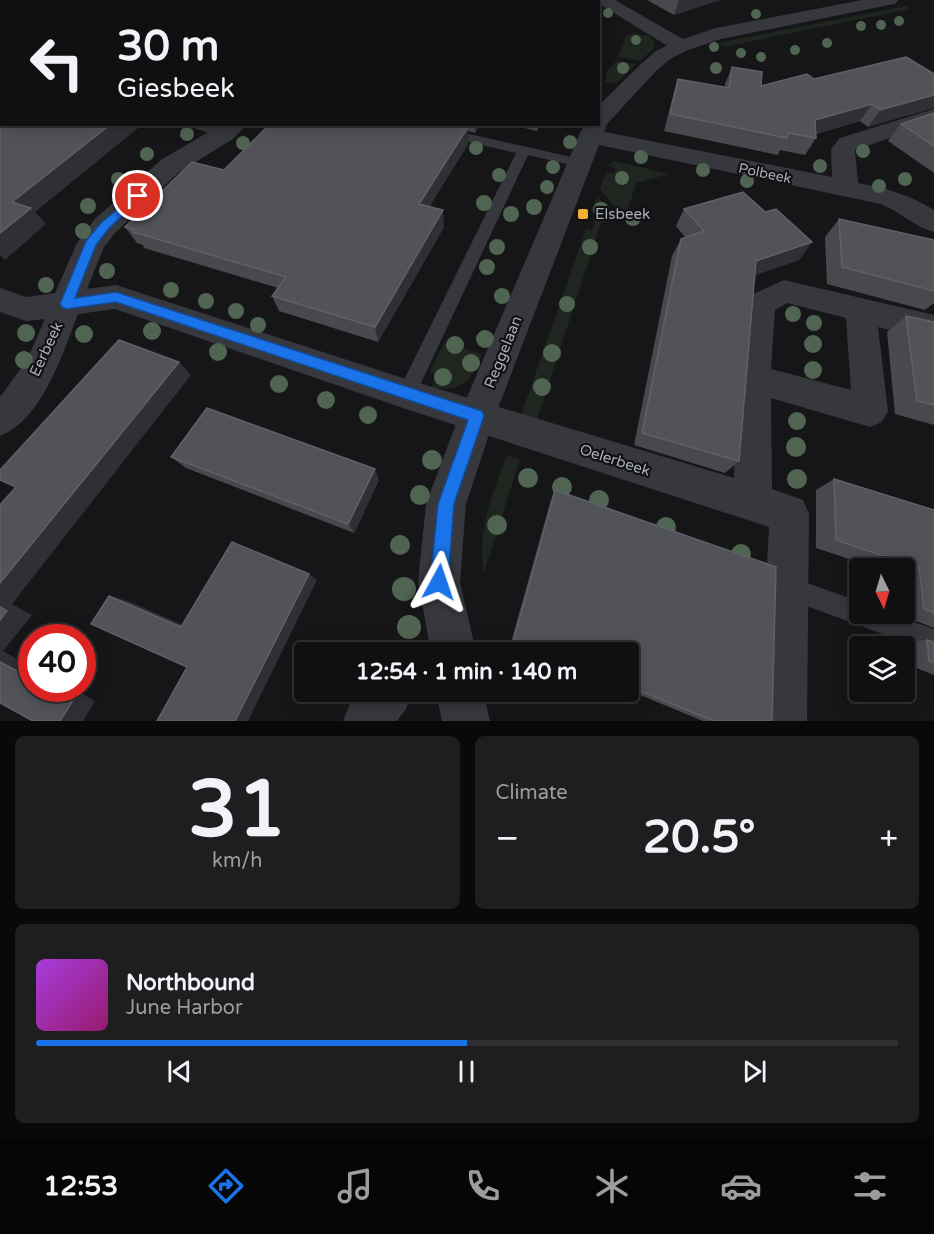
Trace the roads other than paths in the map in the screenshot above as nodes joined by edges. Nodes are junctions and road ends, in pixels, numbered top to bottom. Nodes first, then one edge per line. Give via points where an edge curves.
1 (602, 0) edge
2 (889, 0) edge
3 (681, 46) junction
4 (934, 116) edge
5 (205, 126) edge
6 (600, 126) edge
7 (230, 129) edge
8 (430, 129) edge
9 (591, 136) edge
10 (524, 150) junction
11 (846, 190) junction
12 (934, 223) edge
13 (0, 300) edge
14 (66, 304) junction
15 (861, 310) junction
16 (934, 328) edge
17 (754, 379) junction
18 (406, 394) junction
19 (477, 416) junction
20 (0, 420) edge
21 (753, 504) junction
22 (788, 588) junction
23 (934, 641) edge
24 (451, 642) edge
25 (381, 702) edge
26 (462, 702) edge
27 (367, 721) edge
28 (466, 721) edge
29 (783, 721) edge

1 - 3 street
2 - 3 street, Reggelaan via 716,34
3 - 6 street, Reggelaan via 663,55
4 - 11 street via 848,143 843,149
5 - 7 lane
7 - 14 street via 170,166 105,226 91,243
8 - 10 lane
9 - 10 lane
9 - 11 street, Polbeek
9 - 19 street, Reggelaan
10 - 18 lane
11 - 12 street, Polbeek via 887,197
13 - 14 street, Oelerbeek via 26,309
14 - 18 street, Oelerbeek via 116,297
14 - 20 street, Eerbeek via 40,368
15 - 16 street
15 - 17 street via 784,291 760,304
15 - 17 street via 870,411
17 - 21 street
18 - 19 street, Oelerbeek
19 - 21 street, Oelerbeek
19 - 24 street, Reggelaan via 446,504 439,582
21 - 22 street, Oelerbeek via 789,514
22 - 23 lane
22 - 29 street, Oelerbeek
25 - 27 street
26 - 28 street

